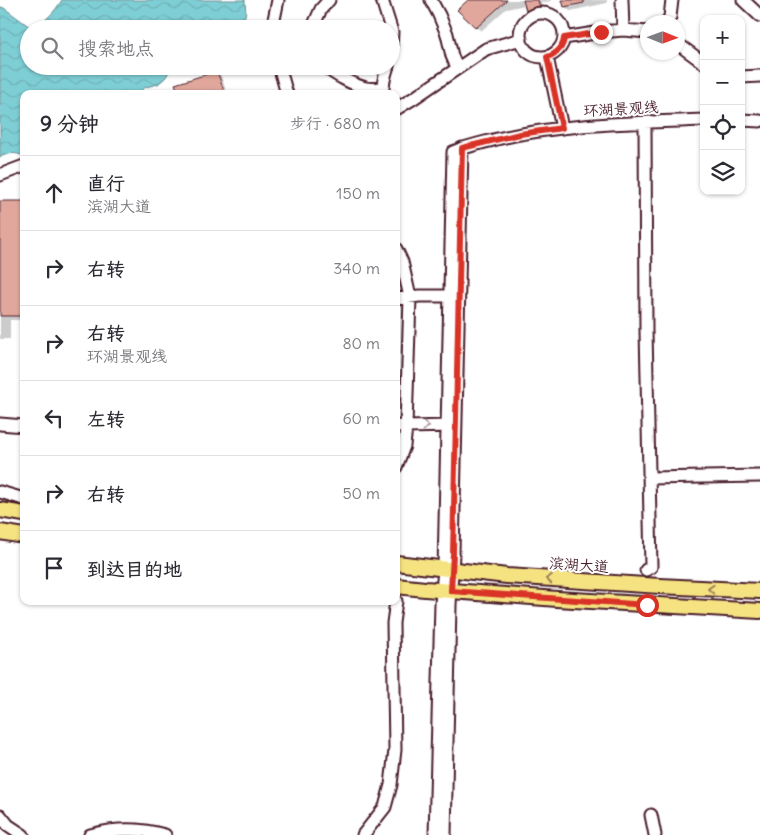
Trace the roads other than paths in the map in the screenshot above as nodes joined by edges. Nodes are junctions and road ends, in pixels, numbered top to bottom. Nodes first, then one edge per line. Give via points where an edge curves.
1 (278, 0) edge
2 (329, 0) edge
3 (382, 0) edge
4 (431, 0) edge
5 (622, 0) edge
6 (672, 0) edge
7 (743, 0) edge
8 (670, 15) edge
9 (760, 16) edge
10 (274, 20) edge
11 (316, 20) edge
12 (388, 20) edge
13 (624, 30) junction
14 (640, 31) edge
15 (564, 38) junction
16 (521, 40) junction
17 (685, 49) edge
18 (547, 57) junction
19 (700, 60) edge
20 (457, 68) junction
21 (282, 75) edge
22 (338, 75) edge
23 (386, 75) edge
24 (760, 76) edge
25 (745, 77) edge
26 (286, 90) edge
27 (378, 90) edge
28 (383, 90) edge
29 (400, 106) edge
30 (700, 120) edge
31 (745, 120) edge
32 (760, 121) edge
33 (645, 123) junction
34 (562, 128) junction
35 (20, 168) edge
36 (0, 175) edge
37 (400, 258) edge
38 (454, 296) junction
39 (410, 297) junction
40 (400, 298) edge
41 (0, 424) edge
42 (20, 426) edge
43 (401, 426) edge
44 (451, 426) junction
45 (400, 456) edge
46 (760, 476) edge
47 (649, 478) junction
48 (0, 492) edge
49 (20, 498) edge
50 (0, 510) edge
51 (20, 513) edge
52 (0, 532) edge
53 (20, 535) edge
54 (400, 563) edge
55 (448, 569) junction
56 (646, 570) dead end
57 (400, 586) edge
58 (446, 591) junction
59 (760, 591) edge
60 (395, 605) edge
61 (760, 611) edge
62 (0, 815) edge
63 (651, 815) dead end
64 (23, 835) edge
65 (90, 835) edge
66 (165, 835) edge
67 (363, 835) edge
68 (435, 835) edge
69 (445, 835) edge
70 (655, 835) edge

1 - 10 street
2 - 11 street
3 - 12 street
4 - 20 street via 445,28
5 - 13 street
6 - 8 street
7 - 9 street
13 - 14 street
13 - 15 street
15 - 16 street via 560,22 542,13 534,14 524,23
15 - 18 street via 560,50
16 - 18 street via 532,55
16 - 20 street via 486,49
17 - 19 street
18 - 34 street
20 - 29 street
21 - 26 street
22 - 27 street
23 - 28 street
24 - 25 street
30 - 33 street, 环湖景观线
31 - 32 street
33 - 34 street, 环湖景观线
33 - 47 street
34 - 38 street, 环湖景观线 via 520,134 458,150
35 - 36 street
37 - 39 street
38 - 39 street
38 - 44 street
39 - 40 street
39 - 43 street
41 - 42 street
43 -> 44 street
43 - 45 street via 404,446
44 - 55 street
46 - 47 street
47 - 56 street via 651,567
48 - 49 street
50 - 51 main road
52 - 53 main road
54 - 55 main road, 滨湖大道
55 - 58 street
59 -> 55 main road, 滨湖大道 via 507,576
57 - 58 main road
58 - 61 main road
58 - 68 street
58 - 69 street
60 - 67 street via 392,786 385,806
62 - 64 street
63 - 70 street
65 - 66 street via 108,830

